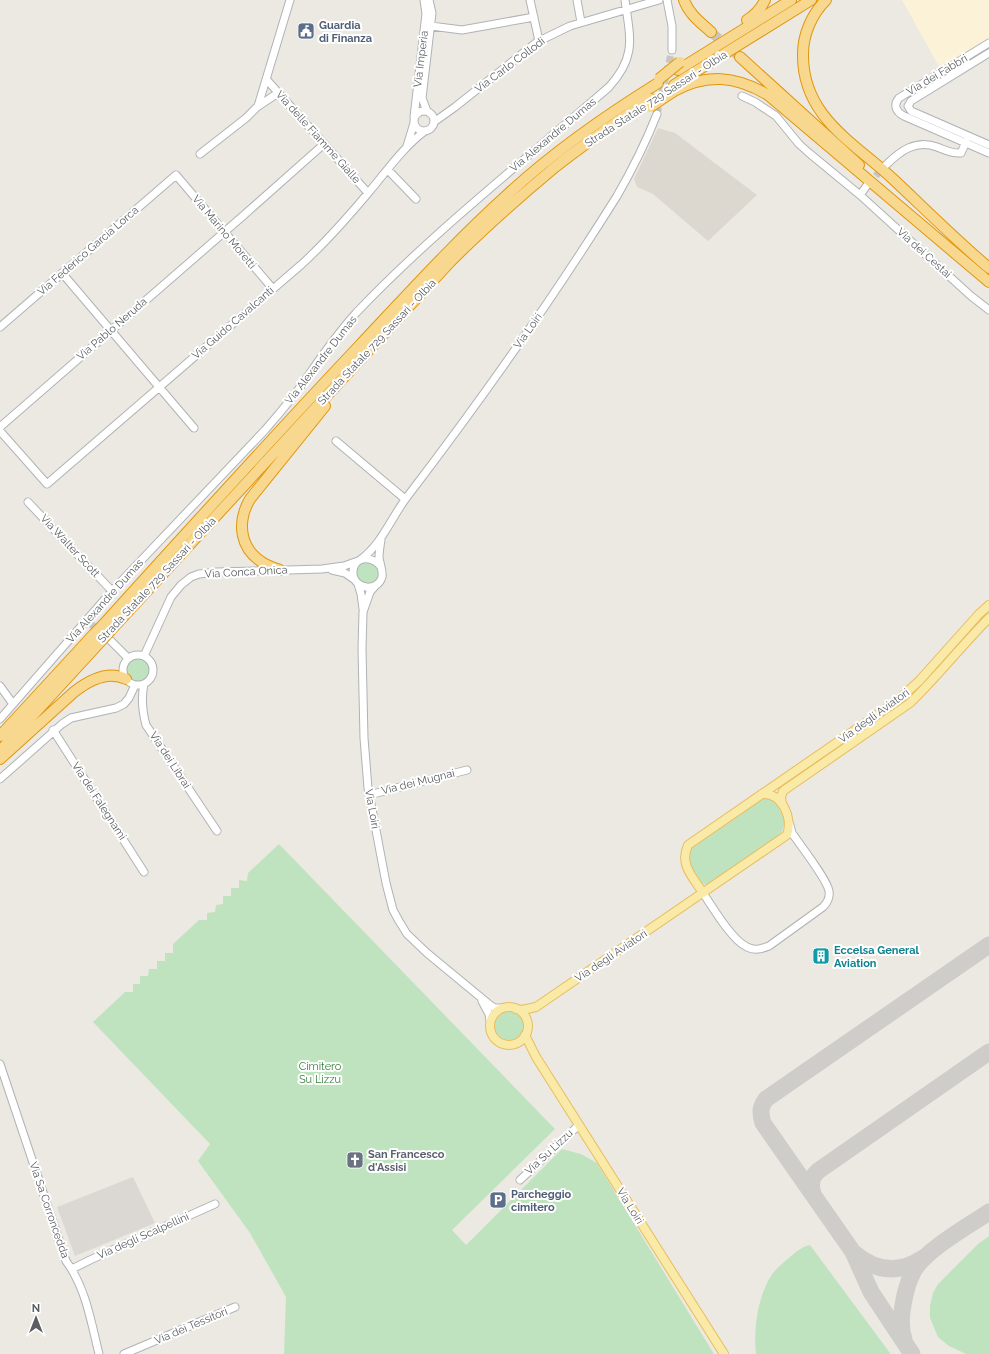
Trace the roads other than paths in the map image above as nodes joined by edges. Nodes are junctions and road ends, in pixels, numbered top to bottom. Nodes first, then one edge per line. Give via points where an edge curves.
1 (290, 0) edge
2 (424, 0) edge
3 (429, 0) edge
4 (530, 0) edge
5 (577, 0) edge
6 (625, 0) edge
7 (659, 0) edge
8 (667, 0) edge
9 (684, 0) edge
10 (765, 0) edge
11 (791, 0) edge
12 (811, 0) edge
13 (826, 0) edge
14 (626, 10) junction
15 (534, 17) junction
16 (581, 22) junction
17 (431, 26) junction
18 (711, 32) tunnel mouth
19 (539, 41) junction
20 (989, 43) edge
21 (980, 48) junction
22 (672, 50) tunnel mouth
23 (987, 55) edge
24 (740, 57) tunnel mouth
25 (679, 66) junction
26 (267, 80) junction
27 (674, 88) junction
28 (278, 93) junction
29 (742, 96) dead end
30 (793, 104) junction
31 (257, 107) junction
32 (455, 107) junction
33 (652, 107) junction
34 (429, 112) junction
35 (414, 120) junction
36 (434, 122) junction
37 (425, 131) junction
38 (966, 142) junction
39 (324, 144) junction
40 (989, 145) edge
41 (406, 148) junction
42 (989, 153) edge
43 (200, 154) dead end
44 (886, 164) tunnel mouth
45 (388, 170) junction
46 (176, 175) joint
47 (868, 184) tunnel mouth
48 (368, 193) junction
49 (860, 195) junction
50 (416, 199) dead end
51 (224, 232) junction
52 (956, 239) junction
53 (945, 244) junction
54 (989, 268) edge
55 (62, 274) junction
56 (989, 282) edge
57 (272, 288) junction
58 (989, 310) edge
59 (0, 327) edge
60 (111, 330) junction
61 (369, 351) junction
62 (160, 386) junction
63 (0, 427) edge
64 (194, 428) dead end
65 (0, 431) edge
66 (336, 441) dead end
67 (405, 499) junction
68 (28, 502) dead end
69 (382, 538) junction
70 (359, 561) junction
71 (381, 567) junction
72 (322, 569) junction
73 (280, 570) junction
74 (356, 582) junction
75 (376, 585) junction
76 (112, 591) junction
77 (989, 605) edge
78 (363, 612) junction
79 (989, 618) edge
80 (106, 628) junction
81 (103, 638) junction
82 (144, 656) junction
83 (128, 658) junction
84 (126, 679) junction
85 (144, 684) junction
86 (135, 685) junction
87 (0, 686) edge
88 (13, 704) junction
89 (0, 719) edge
90 (53, 730) junction
91 (0, 736) edge
92 (0, 751) edge
93 (0, 759) edge
94 (467, 770) dead end
95 (0, 779) edge
96 (762, 794) junction
97 (369, 795) junction
98 (782, 804) junction
99 (789, 822) junction
100 (217, 831) dead end
101 (144, 872) dead end
102 (703, 893) junction
103 (480, 998) junction
104 (502, 1008) junction
105 (536, 1008) junction
106 (516, 1009) junction
107 (490, 1021) junction
108 (527, 1021) junction
109 (525, 1036) junction
110 (516, 1044) junction
111 (536, 1058) junction
112 (0, 1064) edge
113 (579, 1125) junction
114 (520, 1180) dead end
115 (215, 1204) dead end
116 (72, 1269) junction
117 (235, 1307) dead end
118 (99, 1354) edge
119 (124, 1354) edge
120 (724, 1354) edge

1 - 26 street
2 - 35 street, Via Imperia via 426,14
3 - 17 street, Via Imperia
4 - 15 street
5 - 16 street
6 - 14 street, Via Alexandre Dumas
7 - 14 street, Via Carlo Collodi
8 - 22 street via 672,26
9 - 18 highway via 696,19
10 - 25 highway via 753,17
11 - 25 highway, Strada Statale 729 Sassari - Olbia
12 - 27 highway, Strada Statale 729 Sassari - Olbia
13 - 52 highway via 814,15 804,42 803,68 810,95 829,123
14 - 16 street, Via Carlo Collodi
14 - 76 street, Via Alexandre Dumas via 630,46 625,66 619,76 559,131 468,206 366,303 328,346 265,430
15 - 17 street via 462,30
15 - 19 street
16 - 19 street, Via Carlo Collodi
17 - 34 street, Via Imperia via 422,94
19 - 32 street, Via Carlo Collodi
20 - 21 street, Via dei Fabbri
21 - 23 street, Via dei Fabbri
21 - 38 street, Via dei Fabbri via 905,94 896,104 897,112 904,116
23 - 40 street, Via dei Fabbri via 910,101 908,108
24 - 30 highway
25 - 80 highway, Strada Statale 729 Sassari - Olbia, bridge via 598,122 531,174 468,232 323,384
26 - 28 street, Via delle Fiamme Gialle
26 - 31 street
27 - 33 highway, Strada Statale 729 Sassari - Olbia
27 - 53 highway via 714,79 736,81 768,95
28 - 31 street
28 - 39 street, Via delle Fiamme Gialle
29 - 49 street, Via dei Cestai via 776,116 809,153
30 - 52 highway
30 - 53 highway
31 - 43 street
32 - 34 street, Via Carlo Collodi via 437,114
32 - 36 street, Via Carlo Collodi
33 - 61 highway, Strada Statale 729 Sassari - Olbia via 600,134 512,204 450,262
33 - 67 street, Via Loiri via 652,126 606,214 531,328
34 - 35 street via 418,112
34 - 36 street
35 - 37 street via 417,128
35 - 41 street, Via Guido Cavalcanti
36 - 37 street via 431,128
37 - 41 street, Via Guido Cavalcanti
38 - 42 street
38 - 44 street via 961,153 955,154 927,144 913,146
39 - 48 street, Via delle Fiamme Gialle
39 - 51 street, Via Pablo Neruda
41 - 45 street, Via Guido Cavalcanti
45 - 48 street, Via Guido Cavalcanti
45 - 50 street
46 - 51 street, Via Marino Moretti
46 - 55 street, Via Federico Garcia Lorca
47 - 49 street
48 - 57 street, Via Guido Cavalcanti via 315,252
49 - 58 street, Via dei Cestai
51 - 57 street, Via Marino Moretti
51 - 60 street, Via Pablo Neruda
52 - 54 highway
53 - 56 highway
55 - 59 street, Via Federico Garcia Lorca
55 - 60 street
57 - 62 street, Via Guido Cavalcanti
60 - 62 street
60 - 63 street, Via Pablo Neruda
61 - 73 highway via 246,508 242,522 247,546 258,560
61 - 80 highway, Strada Statale 729 Sassari - Olbia
62 - 64 street
62 - 65 street, Via Guido Cavalcanti via 47,484
66 - 67 street
67 - 69 street, Via Loiri
68 - 76 street, Via Walter Scott
69 - 70 street, Via Loiri
69 - 71 street, Via Loiri via 379,554
70 - 71 street via 369,558
70 - 72 street, Via Conca Onica
70 - 74 street via 353,571
71 - 75 street via 382,577
72 - 73 street, Via Conca Onica
72 - 74 street, Via Conca Onica via 345,573
73 - 82 street, Via Conca Onica via 216,572 191,577 171,597
74 - 75 street via 366,587
74 - 78 street via 361,594
75 - 78 street, Via Loiri via 370,592
76 - 88 street, Via Alexandre Dumas via 89,621
77 - 96 main road, Via degli Aviatori via 919,682 897,701
78 - 97 street, Via Loiri via 363,710
79 - 98 main road, Via degli Aviatori via 910,703 788,787 783,791
80 - 81 highway, Strada Statale 729 Sassari - Olbia, bridge
81 - 83 street
81 - 91 highway, Strada Statale 729 Sassari - Olbia
81 - 92 highway, Strada Statale 729 Sassari - Olbia
82 - 83 street
82 - 85 street via 150,661 153,672
83 - 84 street via 122,668
84 - 86 street
84 - 93 highway via 107,676 86,683
85 - 86 street
85 - 100 street, Via dei Librai via 142,710 146,725
86 - 90 street via 124,704 71,718
87 - 88 street
88 - 89 street, Via Alexandre Dumas
90 - 95 street
90 - 101 street, Via dei Falegnami
94 - 97 street, Via dei Mugnai
96 - 98 main road via 773,795
96 - 102 main road, Via degli Aviatori via 688,845 684,857 685,864
97 - 103 street, Via Loiri via 386,883 393,910 399,921 407,934
98 - 99 main road
99 - 102 main road, Via degli Aviatori via 787,835
99 - 102 street via 792,833 829,889 828,902 823,908 769,946 754,949 741,943 730,931
102 - 105 main road, Via degli Aviatori
103 - 104 street, Via Loiri via 495,1008
103 - 107 street, Via Loiri
104 - 106 main road
104 - 107 main road
105 - 106 main road
105 - 108 main road
106 - 108 main road
107 - 110 main road via 492,1035 496,1040 502,1044
108 - 109 main road
109 - 110 main road
109 - 111 main road, Via Loiri
110 - 111 main road
111 - 113 main road, Via Loiri
112 - 116 street, Via Sa Corroncedda via 66,1261
113 - 114 street, Via Su Lizzu
113 - 120 main road, Via Loiri
115 - 116 street, Via degli Scalpellini
116 - 118 street, Via Sa Corroncedda via 85,1296
117 - 119 street, Via dei Tessitori

